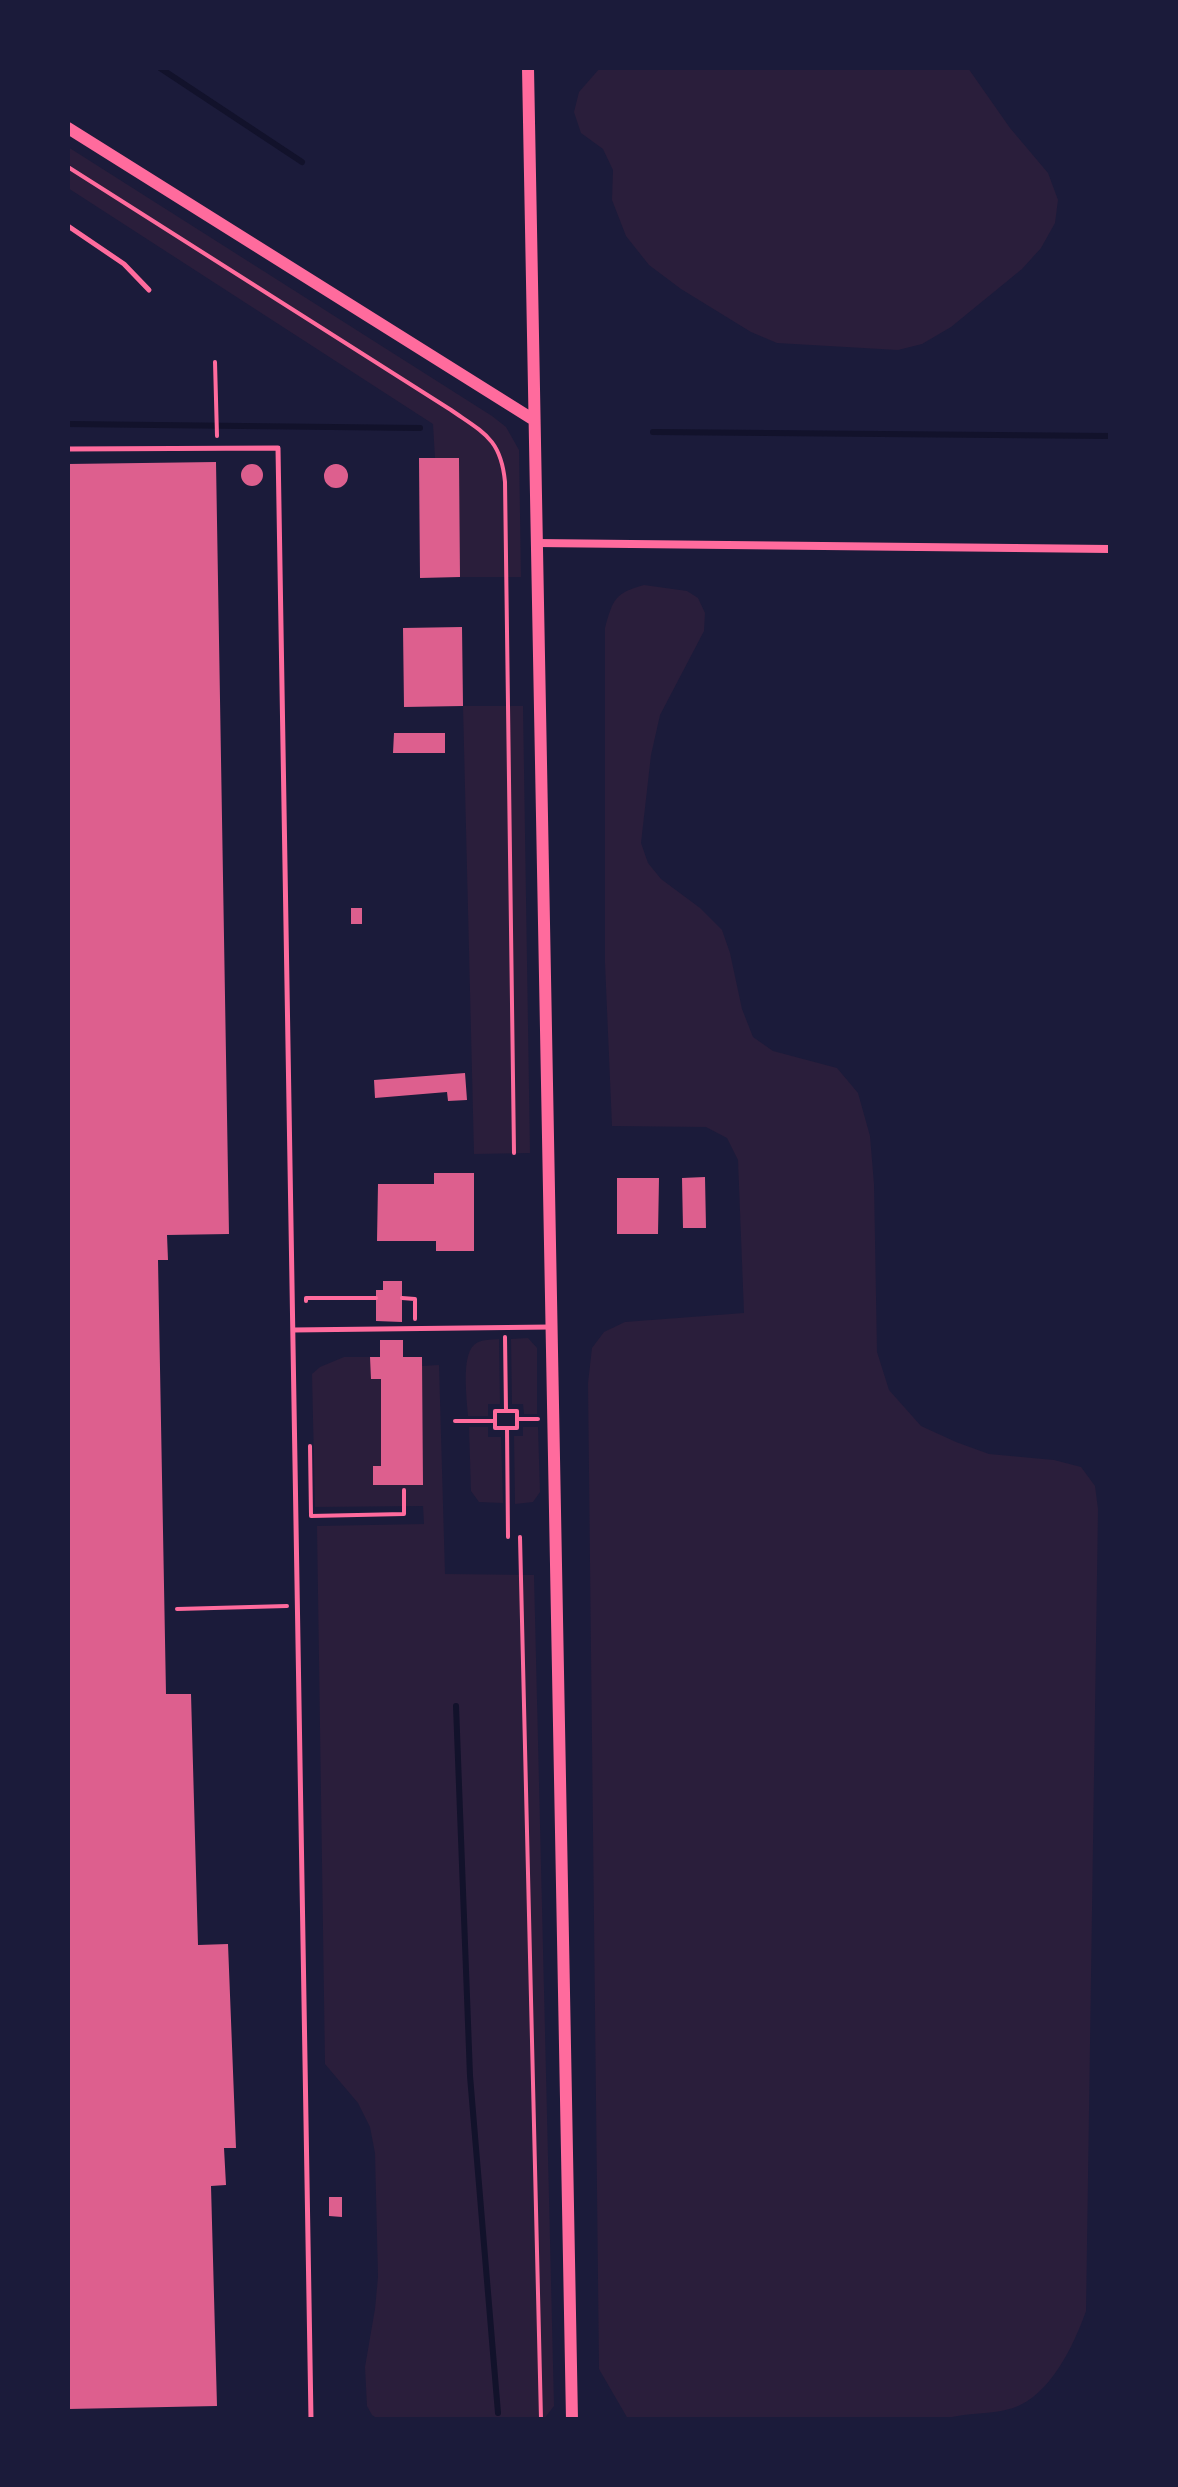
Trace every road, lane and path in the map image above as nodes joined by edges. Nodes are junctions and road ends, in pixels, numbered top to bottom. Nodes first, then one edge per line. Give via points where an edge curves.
1 (528, 68) edge
2 (68, 128) edge
3 (68, 167) edge
4 (68, 226) edge
5 (149, 290) dead end
6 (215, 362) dead end
7 (534, 420) junction
8 (217, 448) junction
9 (68, 449) edge
10 (536, 543) junction
11 (1110, 549) edge
12 (514, 1153) dead end
13 (306, 1298) dead end
14 (376, 1298) dead end
15 (402, 1298) dead end
16 (505, 1327) junction
17 (551, 1327) junction
18 (415, 1328) junction
19 (293, 1330) junction
20 (506, 1411) junction
21 (517, 1419) junction
22 (553, 1420) junction
23 (455, 1421) dead end
24 (495, 1421) junction
25 (507, 1428) junction
26 (404, 1490) dead end
27 (297, 1516) junction
28 (508, 1537) dead end
29 (520, 1537) dead end
30 (298, 1605) junction
31 (177, 1609) dead end
32 (311, 2419) edge
33 (541, 2419) edge
34 (572, 2419) edge

1 - 7 street
2 - 7 street
3 - 12 path via 451,410 499,450 505,482
4 - 5 lane via 124,264
6 - 8 path
7 - 10 street
8 - 9 lane
8 - 19 lane via 278,448
10 - 11 street
10 - 17 street
13 - 14 path
15 - 18 path via 415,1299
16 - 17 lane
16 - 18 lane
16 - 20 path
17 - 22 street
18 - 19 lane
19 - 27 lane
20 - 21 path via 517,1411
20 - 24 path via 495,1411
21 - 22 path
21 - 25 path via 517,1428
22 - 34 street
23 - 24 path
24 - 25 path via 495,1428
25 - 28 path
26 - 27 path via 404,1514
27 - 30 lane
29 - 33 path
30 - 31 path
30 - 32 lane

